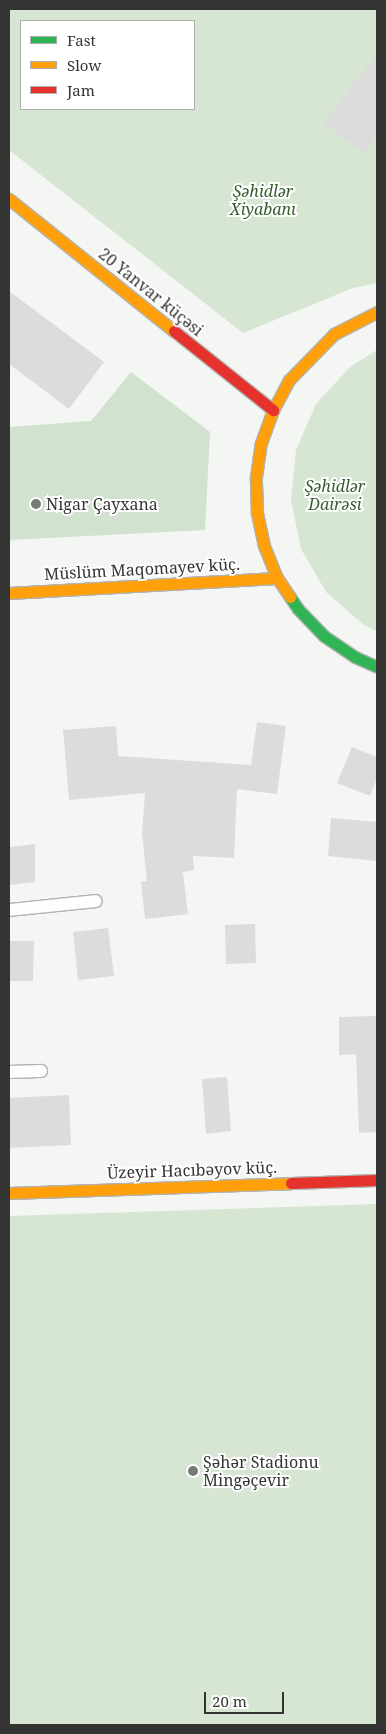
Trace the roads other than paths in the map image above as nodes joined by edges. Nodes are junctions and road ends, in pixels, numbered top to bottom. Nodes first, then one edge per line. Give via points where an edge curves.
1 (9, 199) edge
2 (377, 312) edge
3 (273, 410) junction
4 (277, 578) junction
5 (9, 593) edge
6 (377, 667) edge
7 (96, 901) dead end
8 (9, 910) edge
9 (41, 1071) dead end
10 (9, 1072) edge
11 (377, 1180) edge
12 (9, 1193) edge

1 - 3 main road, 20 Yanvar küçəsi
2 - 3 main road via 334,334 289,380
3 - 4 main road via 261,443 256,477 257,512 264,546
4 - 5 main road, Müslüm Maqomayev küç.
4 - 6 main road via 298,609 324,636
7 - 8 lane
9 - 10 lane
11 - 12 main road, Üzeyir Hacıbəyov küç.

